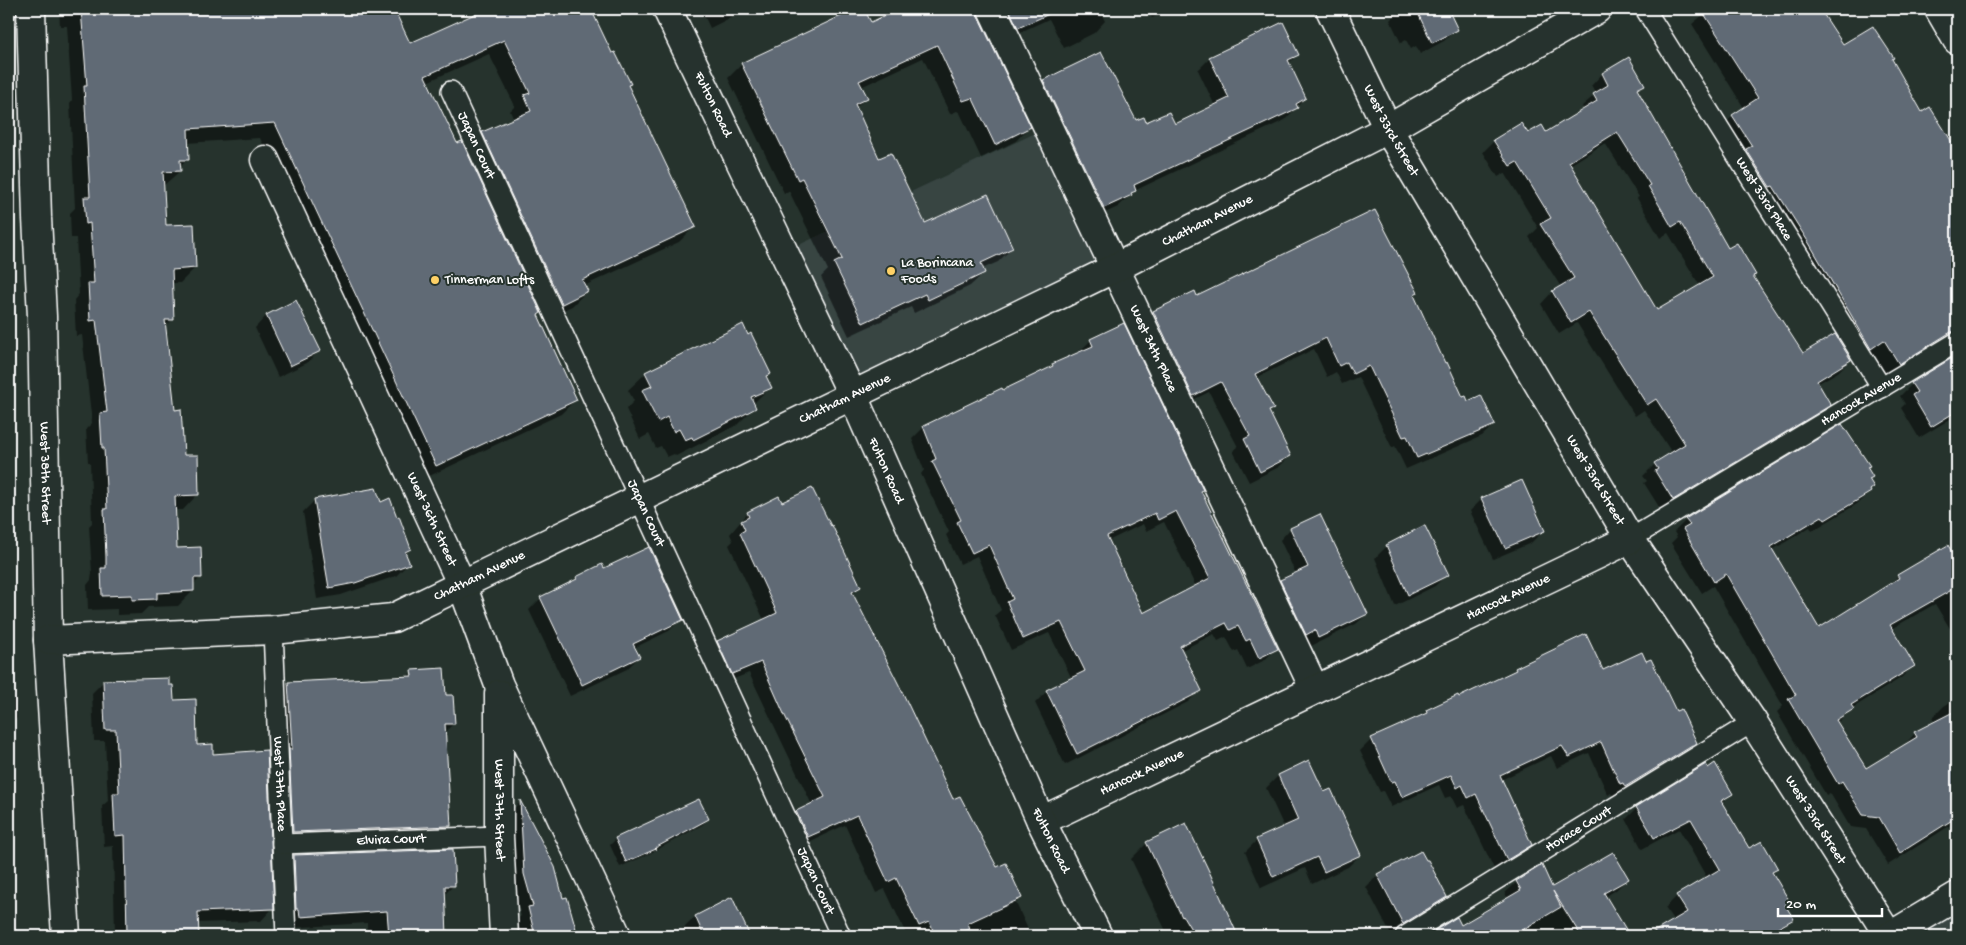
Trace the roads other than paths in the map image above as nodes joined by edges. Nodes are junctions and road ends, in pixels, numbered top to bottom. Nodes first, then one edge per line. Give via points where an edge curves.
1 (31, 9) edge
2 (667, 9) edge
3 (992, 9) edge
4 (1330, 9) edge
5 (1597, 9) edge
6 (1646, 9) edge
7 (1939, 9) edge
8 (1957, 40) edge
9 (451, 91) dead end
10 (1388, 130) junction
11 (265, 160) dead end
12 (1115, 268) junction
13 (1957, 342) edge
14 (1882, 388) junction
15 (853, 396) junction
16 (639, 500) junction
17 (1630, 538) junction
18 (462, 585) junction
19 (273, 630) junction
20 (48, 640) junction
21 (499, 685) junction
22 (1314, 688) junction
23 (1753, 722) junction
24 (1041, 821) junction
25 (499, 836) junction
26 (282, 844) junction
27 (1957, 896) edge
28 (66, 936) edge
29 (286, 936) edge
30 (504, 936) edge
31 (617, 936) edge
32 (841, 936) edge
33 (1098, 936) edge
34 (1405, 936) edge
35 (1890, 936) edge

1 - 20 street, West 38th Street via 42,316
2 - 15 street, Fulton Road
3 - 12 street, West 34th Place
4 - 10 street, West 33rd Street
5 - 10 street, Chatham Avenue
6 - 14 lane, West 33rd Place
7 - 8 street
9 - 16 lane, Japan Court
10 - 12 street, Chatham Avenue
10 - 17 street, West 33rd Street
11 - 18 street, West 36th Street
12 - 15 street, Chatham Avenue
12 - 22 street, West 34th Place
13 - 14 lane, Hancock Avenue
14 - 17 lane, Hancock Avenue
15 - 16 street, Chatham Avenue
15 - 24 street, Fulton Road
16 - 18 street, Chatham Avenue
16 - 32 lane, Japan Court
17 - 22 street, Hancock Avenue
17 - 23 street, West 33rd Street
18 - 19 street, Chatham Avenue via 393,618
18 - 21 street, West 36th Street
19 - 20 street, Chatham Avenue
19 - 26 lane, West 37th Place
20 - 28 street, West 38th Street
21 - 25 street, West 37th Street
21 - 31 street, West 36th Street
22 - 24 street, Hancock Avenue
23 - 34 lane, Horace Court
23 - 35 street, West 33rd Street
24 - 33 street, Fulton Road
25 - 26 lane, Elvira Court
25 - 30 street, West 37th Street
26 - 29 lane, West 37th Place
27 - 35 street

